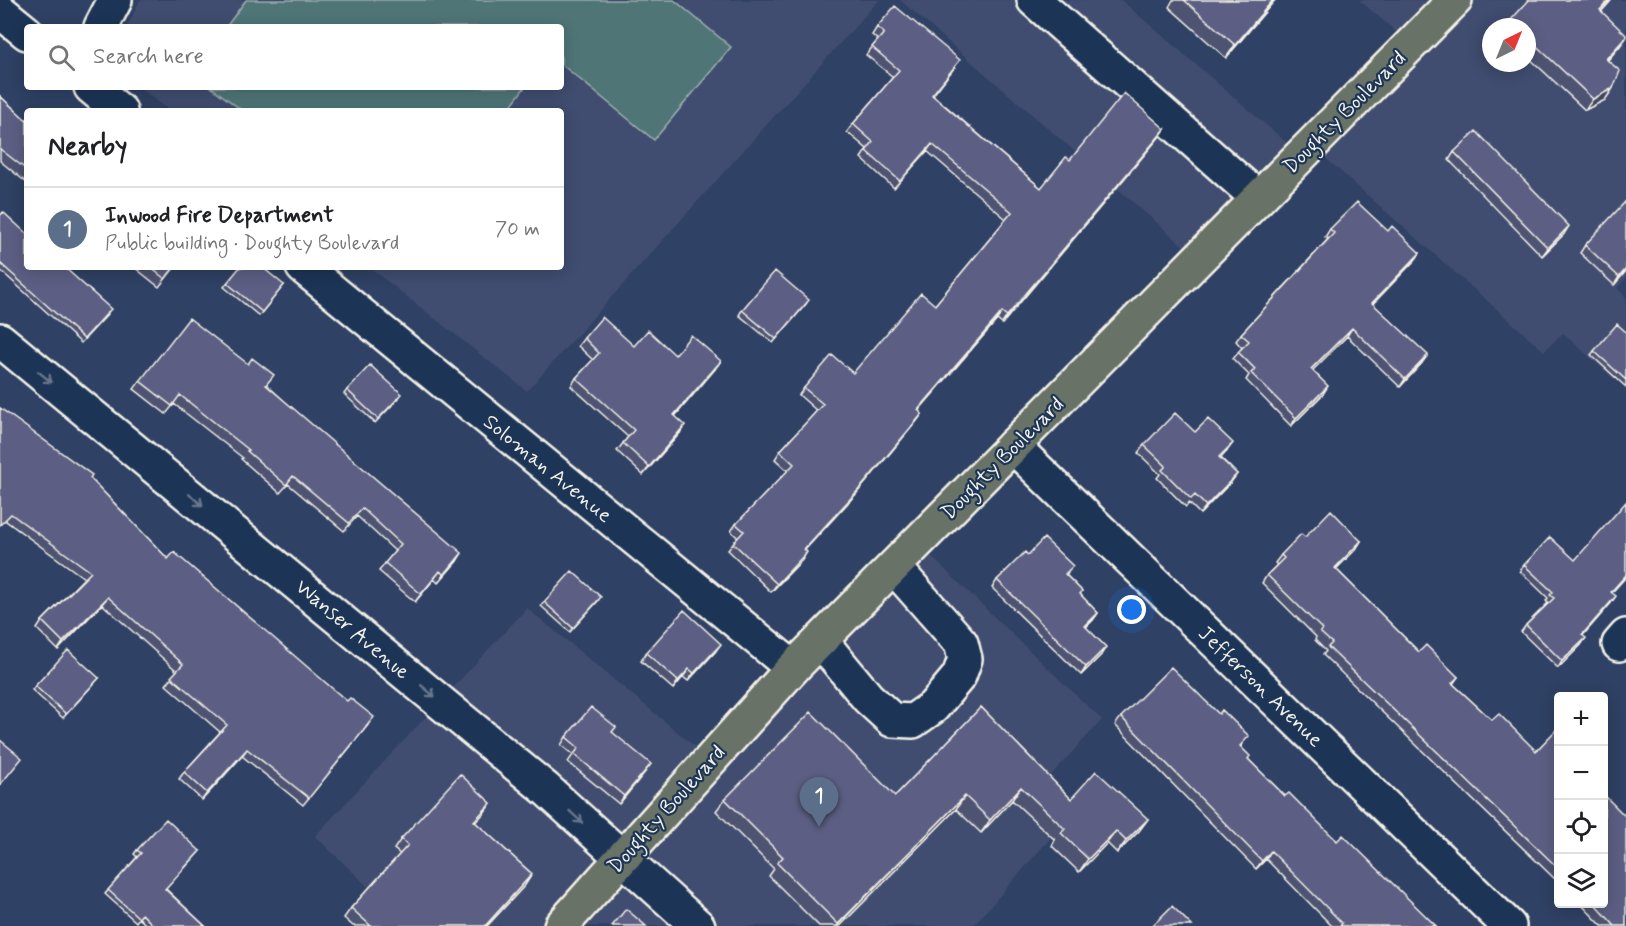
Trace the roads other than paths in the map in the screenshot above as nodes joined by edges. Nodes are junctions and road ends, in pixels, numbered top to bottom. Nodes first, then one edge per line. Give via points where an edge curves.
1 (115, 0) edge
2 (1034, 0) edge
3 (1455, 0) edge
4 (0, 11) edge
5 (103, 24) edge
6 (24, 31) edge
7 (95, 90) edge
8 (116, 108) edge
9 (1258, 198) junction
10 (307, 270) edge
11 (0, 340) edge
12 (1014, 446) junction
13 (894, 567) junction
14 (821, 641) junction
15 (794, 668) junction
16 (621, 858) junction
17 (561, 926) edge
18 (698, 926) edge
19 (1509, 926) edge

1 - 5 street
2 - 9 street
3 - 9 main road, Doughty Boulevard
4 - 6 street
7 - 8 street
9 - 12 main road, Doughty Boulevard
10 - 15 street, Soloman Avenue
11 -> 16 street, Wanser Avenue via 546,789
12 - 13 main road, Doughty Boulevard
12 - 19 street, Jefferson Avenue
13 - 14 main road, Doughty Boulevard
13 - 14 street via 961,643 965,659 959,676 933,707 913,721 892,720 868,698
14 - 15 main road, Doughty Boulevard
15 - 16 main road, Doughty Boulevard
16 - 17 main road, Doughty Boulevard
16 - 18 street, Wanser Avenue

